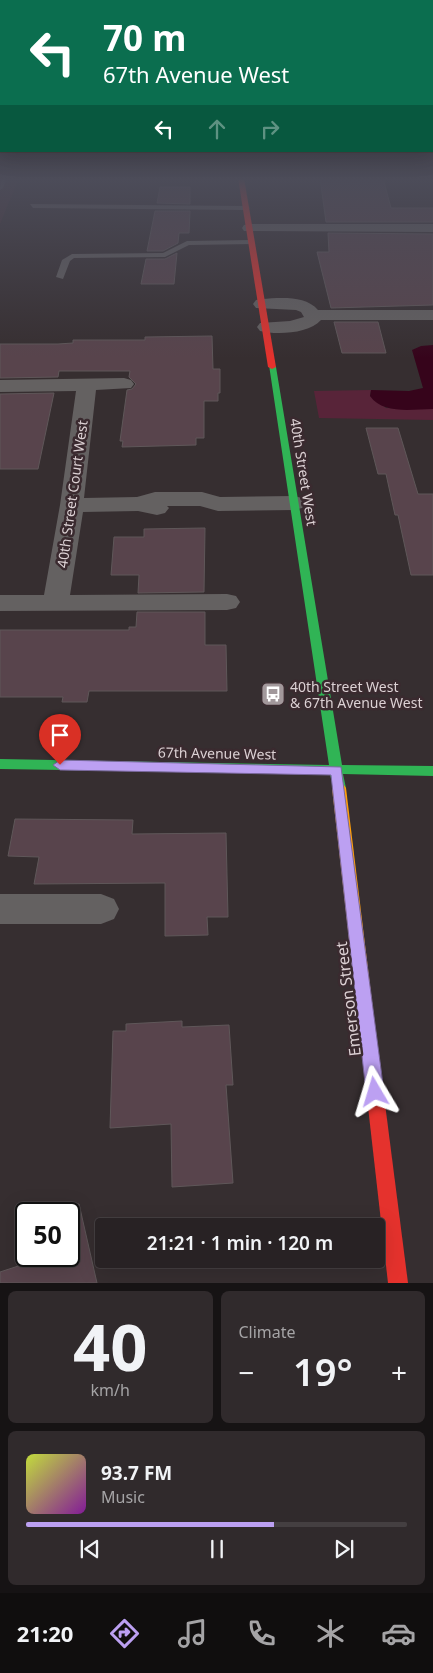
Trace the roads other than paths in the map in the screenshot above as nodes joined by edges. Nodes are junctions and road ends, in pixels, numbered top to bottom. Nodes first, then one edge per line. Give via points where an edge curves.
1 (223, 238) edge
2 (251, 238) edge
3 (60, 277) dead end
4 (262, 304) junction
5 (313, 315) junction
6 (433, 315) edge
7 (266, 327) junction
8 (124, 384) dead end
9 (87, 385) junction
10 (0, 386) edge
11 (294, 503) junction
12 (72, 505) junction
13 (56, 602) junction
14 (227, 602) dead end
15 (0, 603) edge
16 (0, 764) edge
17 (337, 770) junction
18 (433, 771) edge
19 (0, 909) edge
20 (101, 909) dead end
21 (398, 1283) edge

1 - 3 lane via 187,243 165,255 72,256 66,260
2 - 4 main road, 40th Street West
4 - 5 street via 304,306 312,310
4 - 7 main road, 40th Street West
5 - 6 street
5 - 7 street via 313,319 305,324
7 - 11 main road, 40th Street West
8 - 9 street
9 - 10 street
9 - 12 street, 40th Street Court West
11 - 12 street via 218,504 203,508 154,508 138,504
11 - 17 main road, 40th Street West
12 - 13 street, 40th Street Court West
13 - 14 street
13 - 15 street
16 - 17 main road, 67th Avenue West
17 - 18 main road, 67th Avenue West
17 - 21 main road, Emerson Street
19 - 20 street

